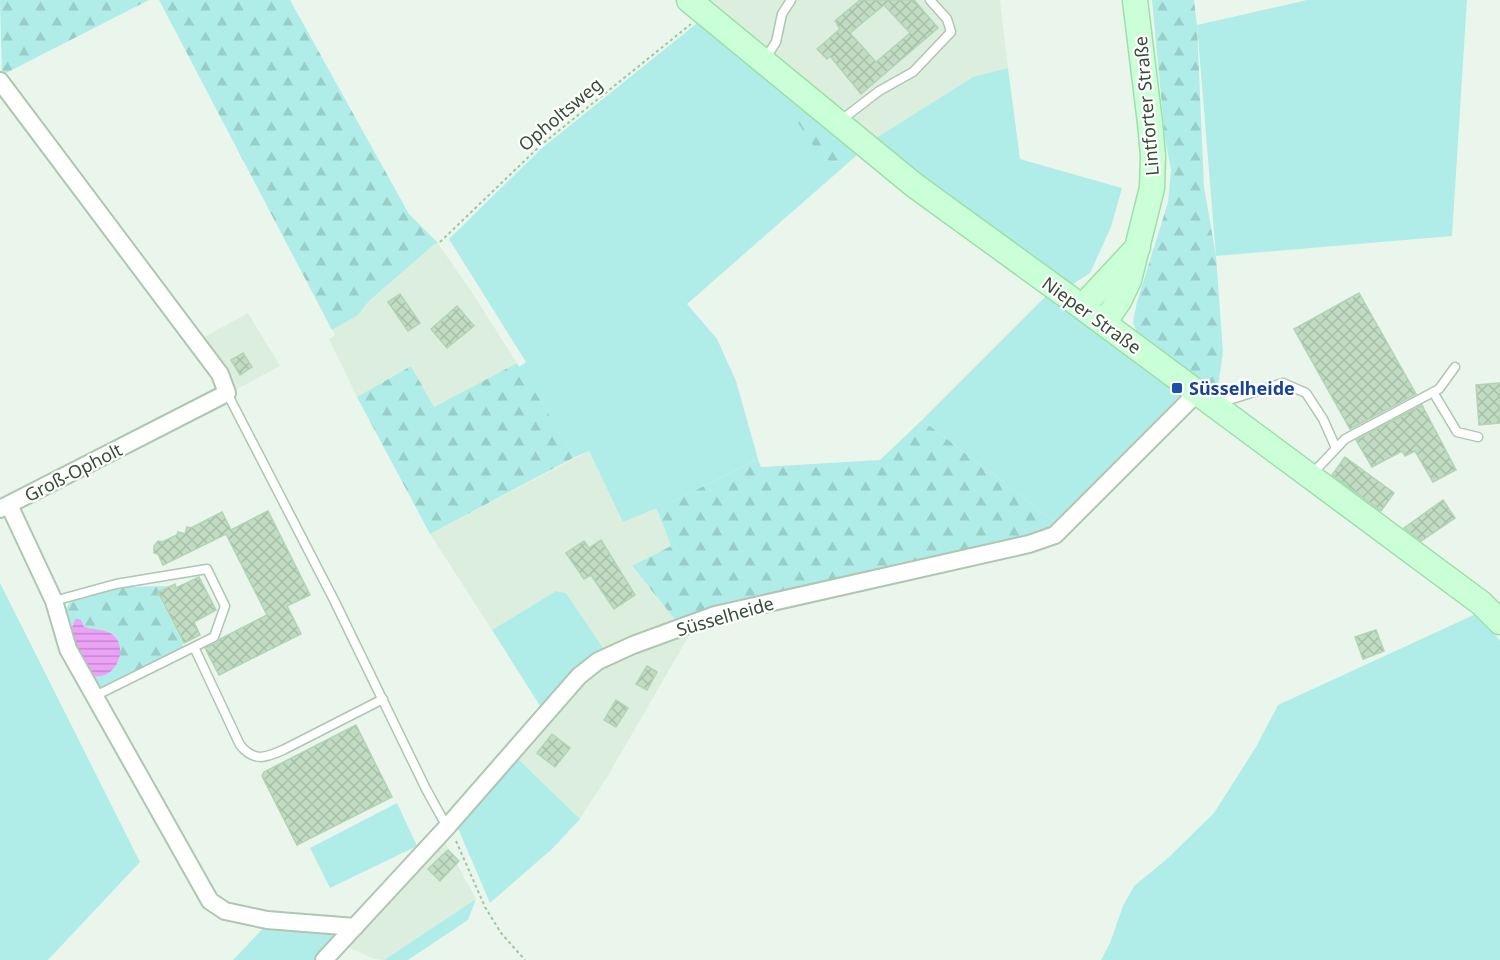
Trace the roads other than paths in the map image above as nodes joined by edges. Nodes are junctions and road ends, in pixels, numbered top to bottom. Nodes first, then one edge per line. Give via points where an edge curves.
1 (791, 0) edge
2 (930, 0) edge
3 (1135, 0) edge
4 (697, 7) edge
5 (764, 62) junction
6 (0, 81) edge
7 (837, 123) junction
8 (1138, 247) junction
9 (1082, 307) junction
10 (1104, 323) junction
11 (1455, 367) dead end
12 (1433, 392) junction
13 (227, 393) junction
14 (1205, 399) junction
15 (1478, 437) dead end
16 (1336, 448) junction
17 (1309, 477) junction
18 (5, 507) edge
19 (54, 601) junction
20 (1500, 622) edge
21 (194, 647) junction
22 (95, 696) junction
23 (383, 699) junction
24 (447, 827) junction
25 (355, 927) junction
26 (324, 960) edge

1 - 5 lane via 782,14 776,42
2 - 7 lane via 951,32 913,72 879,91
3 - 8 main road, Lintforter Straße via 1153,156 1152,188
4 - 5 main road, Nieper Straße
5 - 7 main road, Nieper Straße
6 - 13 street via 220,374
7 - 9 main road, Nieper Straße via 914,185
8 - 9 main road, Lintforter Straße
8 - 10 main road, Lintforter Straße via 1129,280
9 - 10 main road, Nieper Straße
10 - 14 main road, Nieper Straße
11 - 12 lane
12 - 15 lane via 1457,432
12 - 16 lane via 1345,439
13 - 18 street, Groß-Opholt
13 - 23 lane
14 - 16 lane via 1235,396 1283,383 1306,393
14 - 17 main road, Nieper Straße
14 - 24 street, Süsselheide via 1054,535 716,615 598,661 579,676
16 - 17 lane
17 - 20 main road, Nieper Straße via 1481,603
18 - 19 street, Groß-Opholt
19 - 21 lane via 116,584 207,569 225,606 214,637
19 - 22 street, Groß-Opholt via 68,649
21 - 22 lane
21 - 23 lane via 240,745 256,757 283,750
22 - 25 street, Groß-Opholt via 210,901 225,911 267,920
23 - 24 lane
24 - 25 street, Süsselheide
25 - 26 street, Süsselheide

